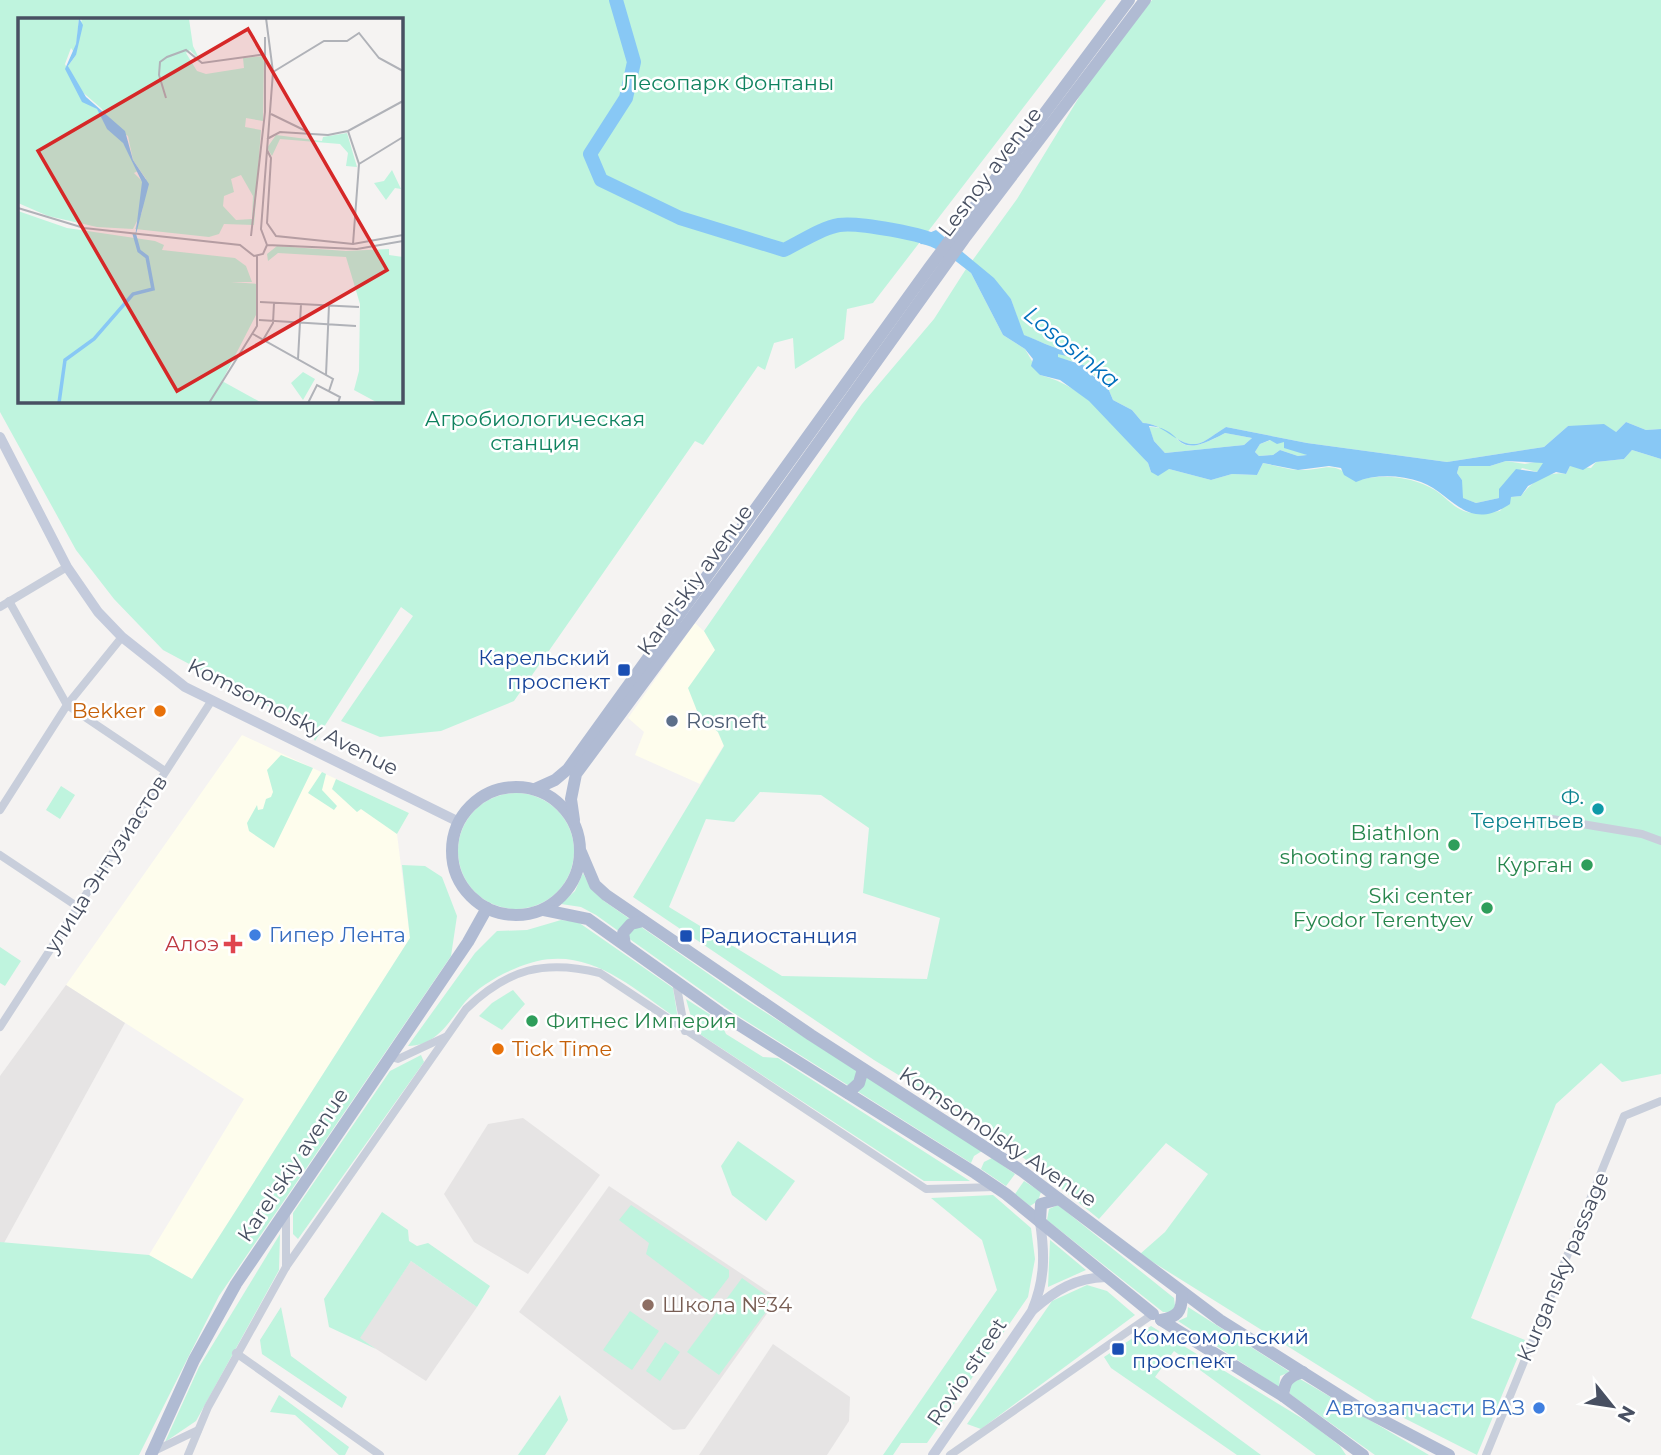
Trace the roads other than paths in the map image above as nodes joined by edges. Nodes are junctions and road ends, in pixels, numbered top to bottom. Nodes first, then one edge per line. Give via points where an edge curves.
1 (1129, 0) edge
2 (1145, 0) edge
3 (1017, 158) junction
4 (865, 368) joint
5 (0, 437) edge
6 (738, 545) junction
7 (67, 567) junction
8 (9, 601) junction
9 (0, 607) edge
10 (122, 637) junction
11 (212, 700) junction
12 (67, 705) junction
13 (165, 771) junction
14 (535, 789) junction
15 (0, 810) edge
16 (574, 820) junction
17 (1552, 820) dead end
18 (459, 822) junction
19 (1661, 841) edge
20 (581, 852) junction
21 (0, 855) edge
22 (78, 907) junction
23 (487, 908) junction
24 (544, 910) junction
25 (643, 921) junction
26 (625, 945) junction
27 (676, 982) junction
28 (0, 1027) edge
29 (685, 1031) junction
30 (447, 1036) junction
31 (391, 1057) junction
32 (863, 1069) junction
33 (848, 1093) junction
34 (1661, 1101) edge
35 (992, 1152) junction
36 (975, 1173) junction
37 (996, 1187) junction
38 (1059, 1199) junction
39 (286, 1208) junction
40 (1040, 1222) junction
41 (286, 1267) junction
42 (1106, 1277) junction
43 (1182, 1294) junction
44 (1032, 1311) junction
45 (1157, 1317) junction
46 (236, 1353) junction
47 (1303, 1373) junction
48 (1283, 1396) junction
49 (198, 1430) junction
50 (152, 1454) edge
51 (188, 1455) edge
52 (380, 1455) edge
53 (933, 1455) edge
54 (950, 1455) edge
55 (1363, 1455) edge
56 (1449, 1455) edge
57 (1486, 1455) edge

1 - 3 main road, Lesnoy avenue
2 - 3 main road, Lesnoy avenue
3 - 4 main road, Lesnoy avenue
4 - 6 main road, Karel'skiy avenue
5 - 7 street, Komsomolsky Avenue
6 - 14 main road, Karel'skiy avenue via 568,769
6 - 16 main road, Karel'skiy avenue via 576,774 571,799
7 - 8 street
7 - 10 street, Komsomolsky Avenue
8 - 9 street
8 - 12 street
10 - 11 street, Komsomolsky Avenue via 161,671
10 - 12 street
11 - 13 street, улица Энтузиастов
11 - 18 street, Komsomolsky Avenue
12 - 13 street
12 - 15 street
13 - 22 street, улица Энтузиастов
14 - 16 main road via 560,804
14 - 18 main road via 490,792
16 - 20 main road
17 - 19 street
18 - 23 main road via 452,858 471,898
20 - 24 main road via 568,888
20 - 25 main road, Komsomolsky Avenue via 595,885
21 - 22 street
22 - 28 street, улица Энтузиастов
23 - 24 main road via 521,916
23 - 31 main road, Karel'skiy avenue
24 - 26 main road, Komsomolsky Avenue via 588,919
25 - 26 main road via 631,923 623,933
25 - 32 main road, Komsomolsky Avenue
26 - 27 main road, Komsomolsky Avenue
27 - 29 street
27 - 33 main road, Komsomolsky Avenue
29 - 30 street via 600,973 560,965 526,970 491,987 466,1009
29 - 37 street via 926,1189
30 - 31 street via 398,1059
30 - 41 street
31 - 39 main road, Karel'skiy avenue
32 - 33 main road via 859,1083
32 - 35 main road, Komsomolsky Avenue
33 - 36 main road, Komsomolsky Avenue
34 - 57 street, Kurgansky passage via 1624,1116
35 - 36 main road via 979,1160
35 - 38 main road, Komsomolsky Avenue
36 - 37 main road, Komsomolsky Avenue
37 - 40 main road, Komsomolsky Avenue
38 - 40 main road via 1041,1205
38 - 43 main road, Komsomolsky Avenue
39 - 41 street
39 - 50 main road, Karel'skiy avenue via 194,1360
40 - 42 main road, Komsomolsky Avenue
40 - 44 street, Rovio street via 1044,1270
41 - 46 street
42 - 44 street, Rovio street via 1070,1283
42 - 45 main road, Komsomolsky Avenue
43 - 45 main road via 1180,1311 1174,1317
43 - 47 main road, Komsomolsky Avenue
44 - 53 street, Rovio street
45 - 48 main road, Komsomolsky Avenue
45 - 54 street
46 - 49 street
46 - 52 street
47 - 48 main road via 1285,1381
47 - 56 main road, Komsomolsky Avenue via 1388,1425
48 - 55 main road, Komsomolsky Avenue
49 - 50 street
49 - 51 street

